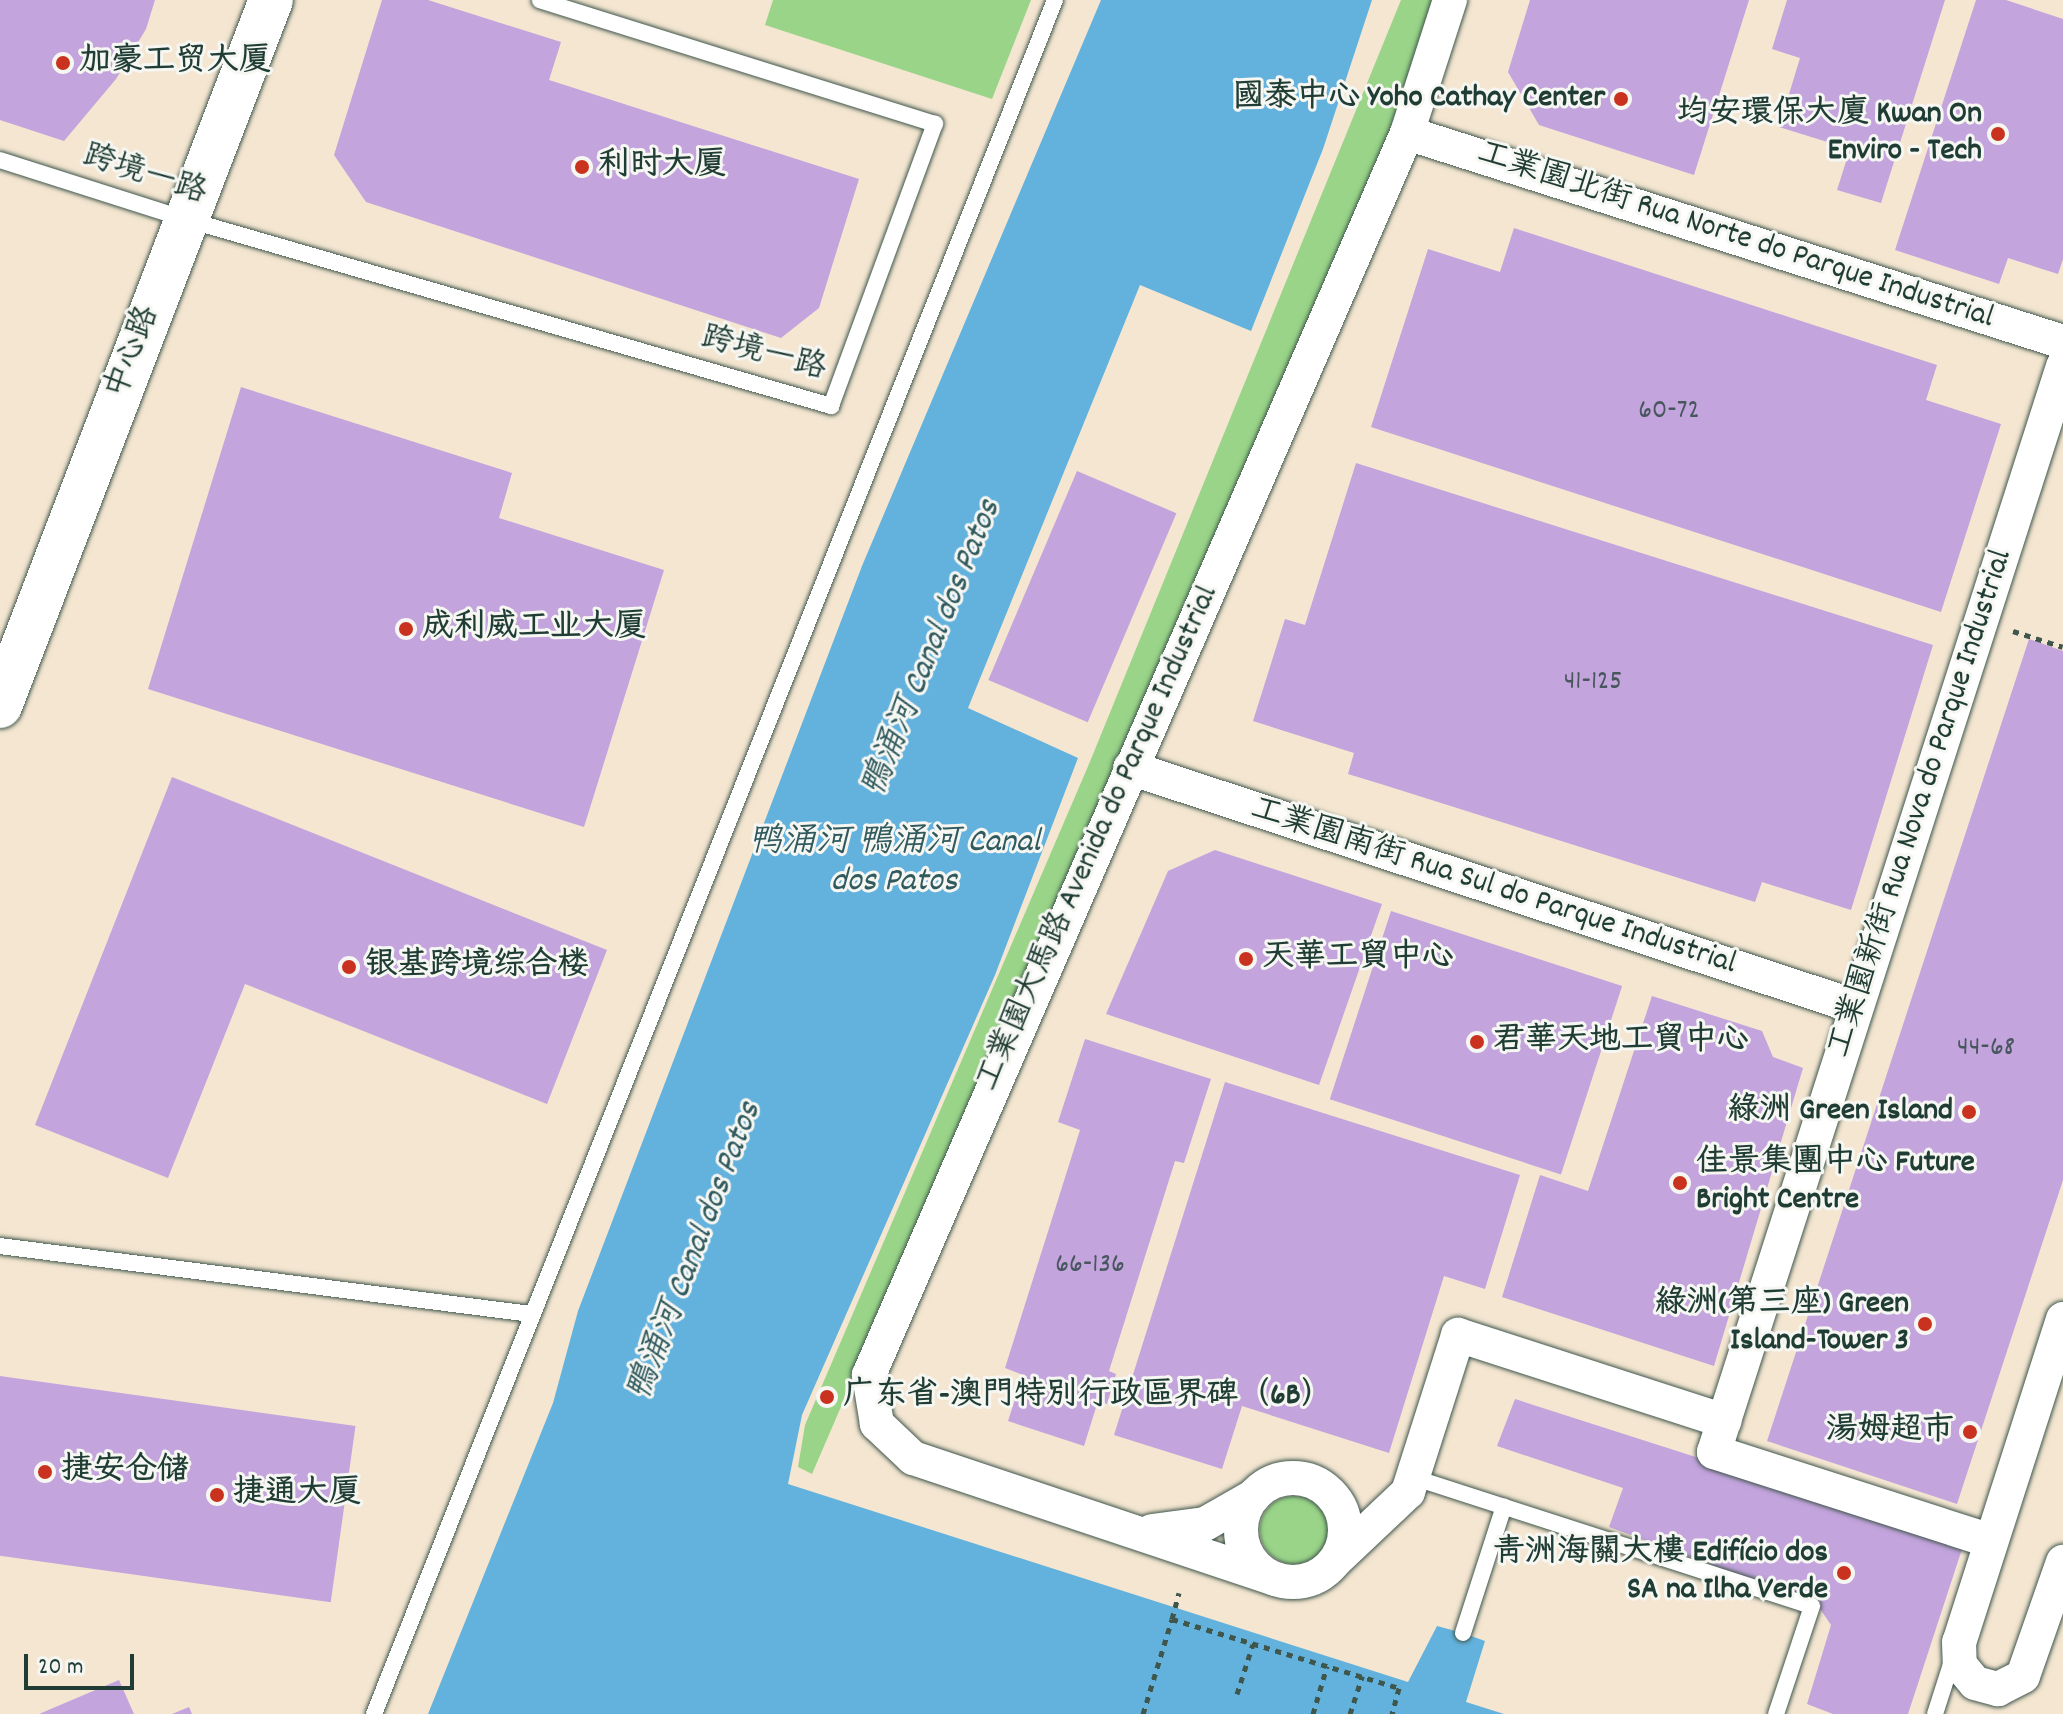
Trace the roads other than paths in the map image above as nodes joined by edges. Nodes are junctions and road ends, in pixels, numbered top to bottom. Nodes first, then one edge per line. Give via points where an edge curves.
1 (271, 0) edge
2 (540, 0) edge
3 (1055, 0) edge
4 (1450, 0) edge
5 (1407, 133) junction
6 (0, 160) edge
7 (185, 219) junction
8 (2063, 342) edge
9 (2063, 366) edge
10 (0, 706) edge
11 (1130, 768) junction
12 (1857, 1007) junction
13 (0, 1246) edge
14 (531, 1314) junction
15 (2063, 1319) edge
16 (1724, 1421) junction
17 (1412, 1480) junction
18 (1317, 1484) junction
19 (1254, 1496) junction
20 (1504, 1506) junction
21 (1128, 1527) junction
22 (1991, 1541) junction
23 (1336, 1560) junction
24 (2063, 1562) edge
25 (1275, 1579) junction
26 (1463, 1633) dead end
27 (1959, 1642) junction
28 (1980, 1686) junction
29 (1936, 1711) edge
30 (374, 1714) edge
31 (1776, 1714) edge

1 - 7 street, 中心路
2 - 7 lane, 跨境一路 via 935,124 831,406
3 - 14 lane
4 - 5 street, 工業園大馬路 Avenida do Parque Industrial
5 - 8 street, 工業園北街 Rua Norte do Parque Industrial
5 - 11 street, 工業園大馬路 Avenida do Parque Industrial
6 - 7 lane, 跨境一路
7 - 10 street, 中心路
9 - 12 street, 工業園新街 Rua Nova do Parque Industrial
11 - 12 street, 工業園南街 Rua Sul do Parque Industrial
11 - 21 street, 工業園大馬路 Avenida do Parque Industrial via 874,1357 868,1387 877,1424 907,1455
12 - 16 street, 工業園新街 Rua Nova do Parque Industrial
13 - 14 lane
14 - 30 lane
15 - 22 street
16 - 17 street via 1458,1335
16 - 22 street, 工業園新街 Rua Nova do Parque Industrial via 1714,1452
17 - 18 street via 1392,1494 1372,1497
17 - 20 lane
17 - 23 street via 1400,1503 1357,1535
18 - 19 street via 1283,1479
18 - 23 street via 1331,1495 1344,1518 1344,1540
19 - 21 street, 工業園大馬路 Avenida do Parque Industrial via 1200,1526 1173,1531
19 - 25 street via 1243,1514 1242,1539 1254,1565
20 - 26 lane
20 - 31 lane via 1812,1606
21 - 25 street, 工業園大馬路 Avenida do Parque Industrial
22 - 27 street
23 - 25 street via 1308,1580
24 - 28 street via 2027,1671 2004,1688
27 - 28 street via 1963,1671
27 - 29 lane
28 - 29 lane via 1953,1690

